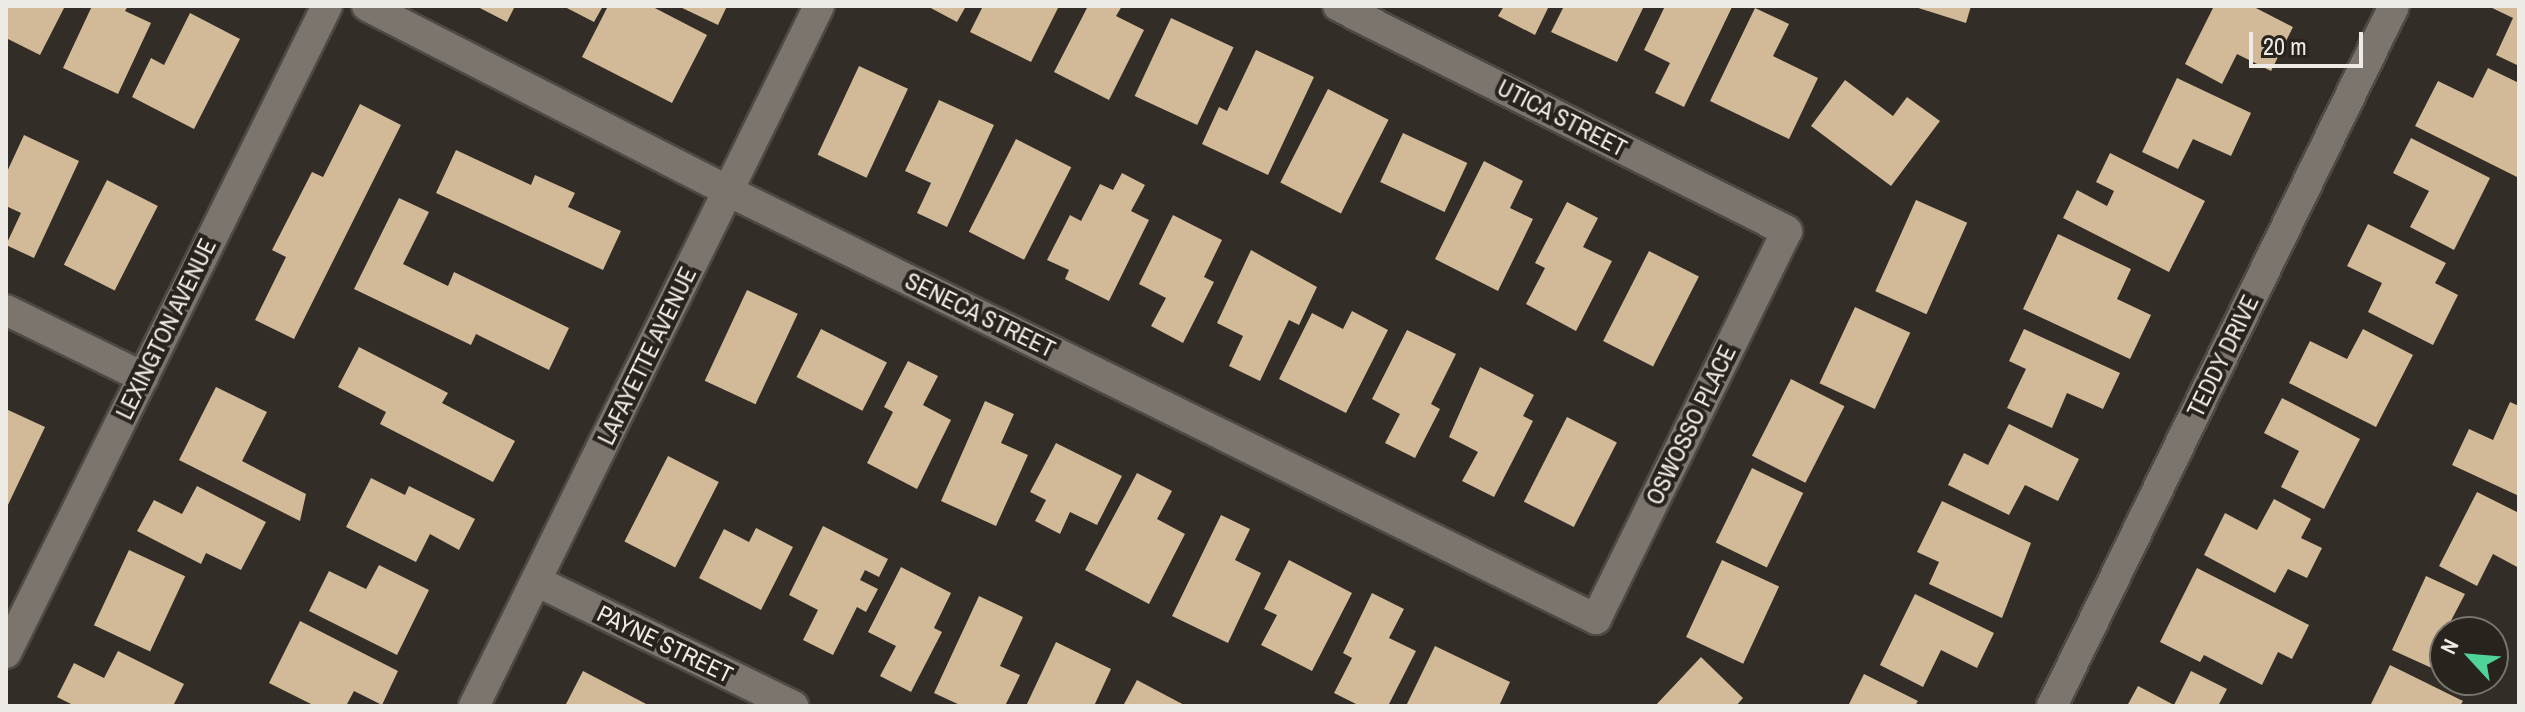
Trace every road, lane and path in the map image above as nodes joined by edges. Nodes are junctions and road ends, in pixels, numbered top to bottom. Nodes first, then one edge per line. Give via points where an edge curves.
1 (327, 6) edge
2 (367, 6) edge
3 (819, 6) edge
4 (1338, 6) edge
5 (2394, 6) edge
6 (728, 191) junction
7 (1787, 231) joint
8 (6, 310) edge
9 (143, 377) junction
10 (536, 581) junction
11 (1596, 619) joint
12 (6, 653) edge
13 (474, 706) edge
14 (793, 706) edge
15 (2052, 706) edge

1 - 9 street, LEXINGTON AVENUE
2 - 6 street, SENECA STREET
3 - 6 street, LAFAYETTE AVENUE
4 - 7 street, UTICA STREET
5 - 15 street, TEDDY DRIVE
6 - 10 street, LAFAYETTE AVENUE
6 - 11 street, SENECA STREET
7 - 11 street, OSWOSSO PLACE
8 - 9 street
9 - 12 street, LEXINGTON AVENUE
10 - 13 street, LAFAYETTE AVENUE
10 - 14 street, PAYNE STREET

